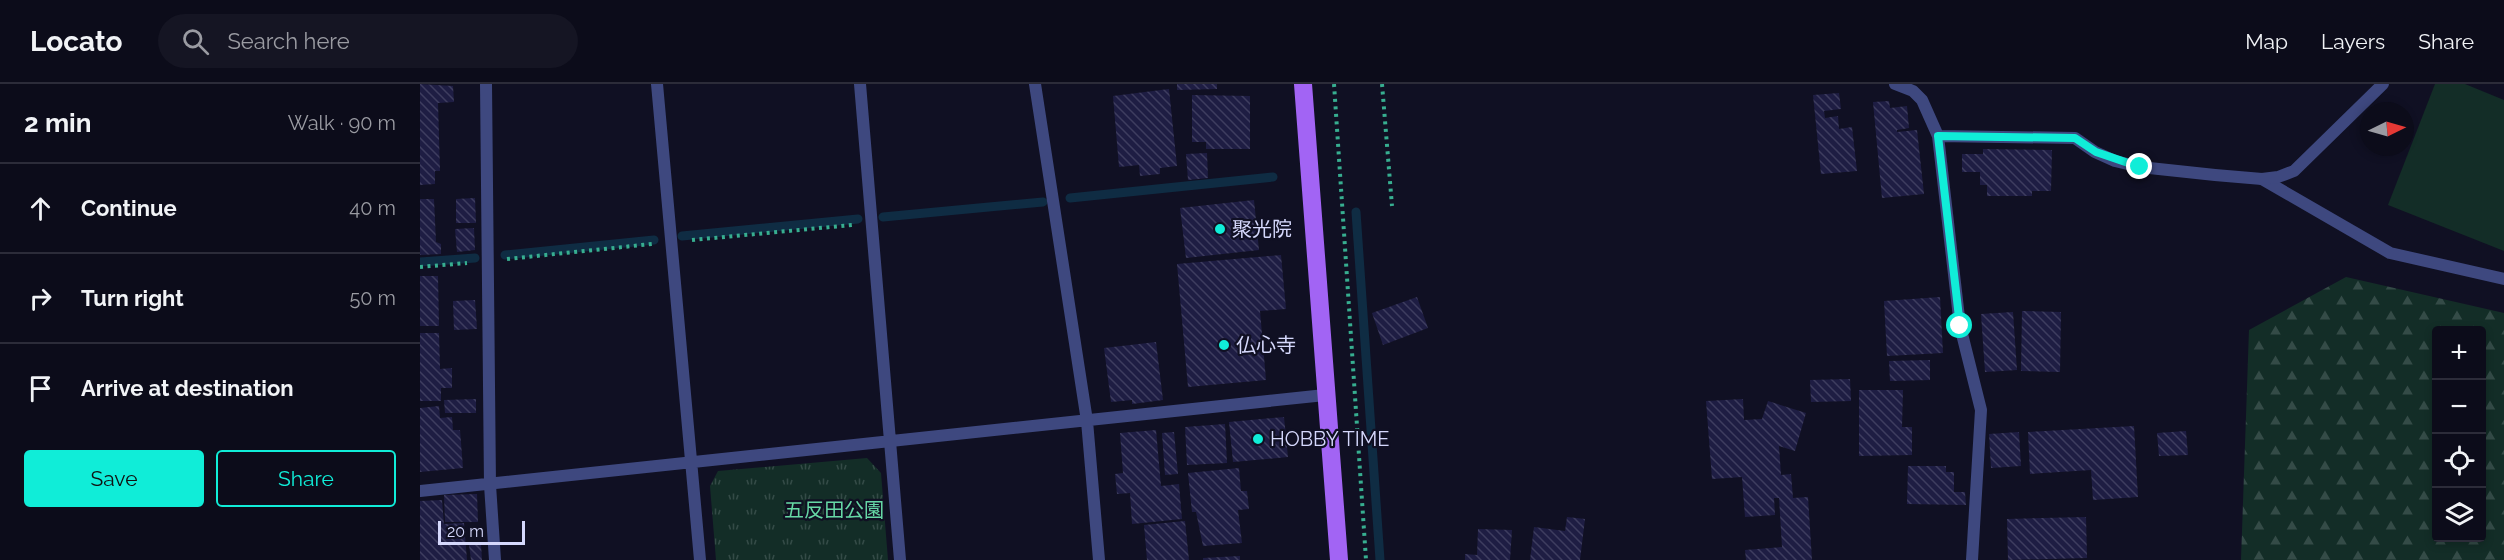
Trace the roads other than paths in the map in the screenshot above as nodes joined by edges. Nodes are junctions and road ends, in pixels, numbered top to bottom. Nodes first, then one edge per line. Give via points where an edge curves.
1 (486, 84) edge
2 (657, 84) edge
3 (860, 84) edge
4 (1035, 84) edge
5 (1302, 84) edge
6 (1895, 84) edge
7 (2384, 84) edge
8 (1916, 87) edge
9 (1938, 136) junction
10 (2262, 179) junction
11 (2504, 279) edge
12 (1324, 395) junction
13 (1087, 421) junction
14 (889, 442) junction
15 (691, 463) junction
16 (490, 485) junction
17 (420, 491) edge
18 (495, 560) edge
19 (700, 560) edge
20 (900, 560) edge
21 (1099, 560) edge
22 (1339, 560) edge
23 (1972, 560) edge

1 - 16 street
2 - 15 street
3 - 14 street
4 - 13 street
5 - 12 main road
6 - 8 street
7 - 10 street via 2294,171
8 - 9 street
9 - 10 street via 2075,138 2096,152 2140,167
9 - 23 street via 1960,326 1981,410
10 - 11 street via 2390,253
12 - 13 street
12 - 22 main road
13 - 14 street
13 - 21 street
14 - 15 street
14 - 20 street
15 - 16 street
15 - 19 street
16 - 17 street
16 - 18 street

